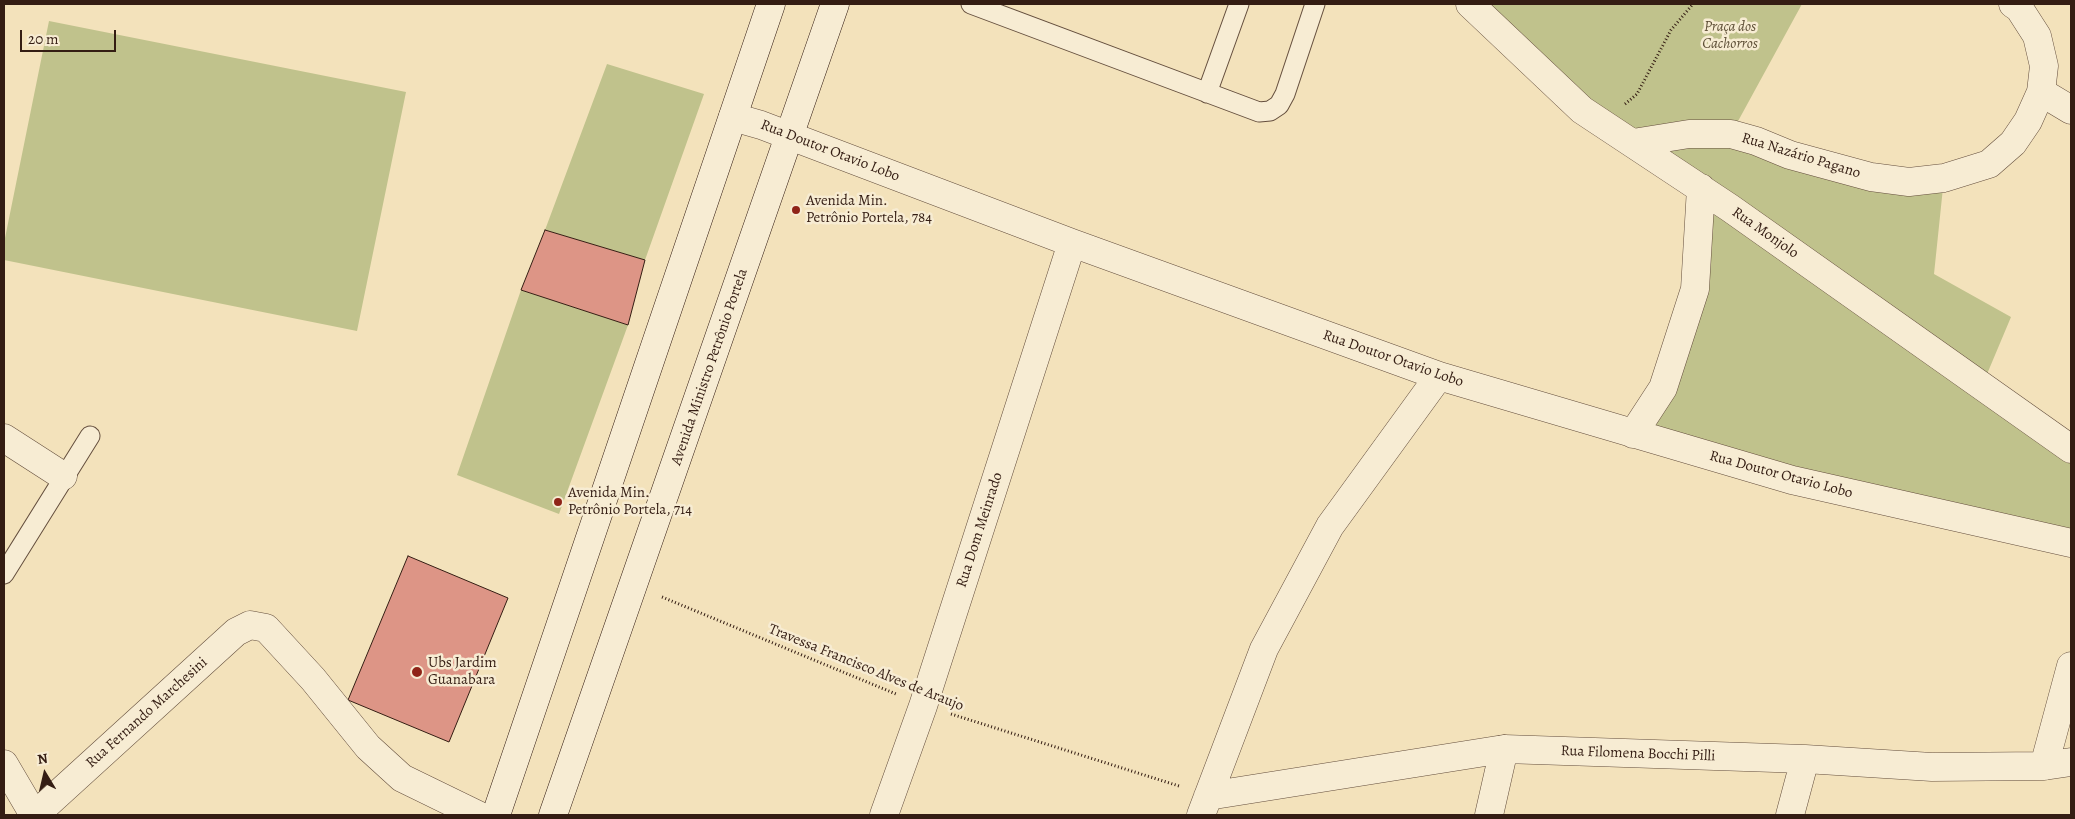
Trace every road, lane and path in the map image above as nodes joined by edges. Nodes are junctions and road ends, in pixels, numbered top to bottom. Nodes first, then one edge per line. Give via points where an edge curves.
1 (771, 4) edge
2 (835, 4) edge
3 (971, 4) edge
4 (1240, 4) edge
5 (1314, 4) edge
6 (1470, 4) edge
7 (1693, 4) edge
8 (2013, 4) edge
9 (1207, 92) junction
10 (2041, 92) junction
11 (2071, 110) edge
12 (733, 117) junction
13 (1603, 123) junction
14 (790, 136) junction
15 (1633, 143) junction
16 (1701, 188) junction
17 (1072, 243) junction
18 (1438, 376) junction
19 (1633, 434) junction
20 (90, 436) dead end
21 (4, 438) edge
22 (2071, 449) edge
23 (63, 476) junction
24 (2071, 543) edge
25 (4, 574) edge
26 (634, 586) junction
27 (2071, 666) edge
28 (923, 706) junction
29 (1504, 750) junction
30 (1804, 759) junction
31 (2071, 762) edge
32 (4, 764) edge
33 (2044, 766) junction
34 (1204, 806) edge
35 (34, 815) edge
36 (478, 815) edge
37 (496, 815) edge
38 (553, 815) edge
39 (884, 815) edge
40 (1489, 815) edge
41 (1790, 815) edge

1 - 12 street
2 - 14 street, Avenida Ministro Petrônio Portela
3 - 9 lane
4 - 9 lane
5 - 9 lane via 1279,105 1270,111 1260,112
6 - 13 street, Rua Monjolo via 1582,110
7 - 13 path via 1671,30 1637,94
8 - 10 street, Rua Nazário Pagano via 2037,36 2044,66
10 - 11 street
10 - 15 street, Rua Nazário Pagano via 2028,122 2013,143 1989,164 1944,178 1909,182 1871,177 1790,155 1731,134 1688,134
12 - 14 street, Rua Doutor Otavio Lobo
12 - 37 street
13 - 15 street, Rua Monjolo
14 - 17 street, Rua Doutor Otavio Lobo
14 - 26 street, Avenida Ministro Petrônio Portela
15 - 16 street, Rua Monjolo
16 - 19 street via 1695,288 1663,388
16 - 22 street, Rua Monjolo
17 - 18 street, Rua Doutor Otavio Lobo
17 - 28 street, Rua Dom Meinrado
18 - 19 street, Rua Doutor Otavio Lobo
18 - 34 street via 1330,526 1264,649
19 - 24 street, Rua Doutor Otavio Lobo via 1792,480
20 - 23 lane
21 - 23 street
23 - 25 lane
26 - 28 path, Travessa Francisco Alves de Araujo
26 - 38 street, Avenida Ministro Petrônio Portela
27 - 33 street
28 - 34 path, Travessa Francisco Alves de Araujo
28 - 39 street, Rua Dom Meinrado
29 - 30 street, Rua Filomena Bocchi Pilli
29 - 34 street, Rua Filomena Bocchi Pilli
29 - 40 street
30 - 33 street, Rua Filomena Bocchi Pilli via 1932,766
30 - 41 street
31 - 33 street, Rua Filomena Bocchi Pilli
32 - 35 street
35 - 36 street, Rua Fernando Marchesini via 236,632 250,626 266,628 368,747 402,778

